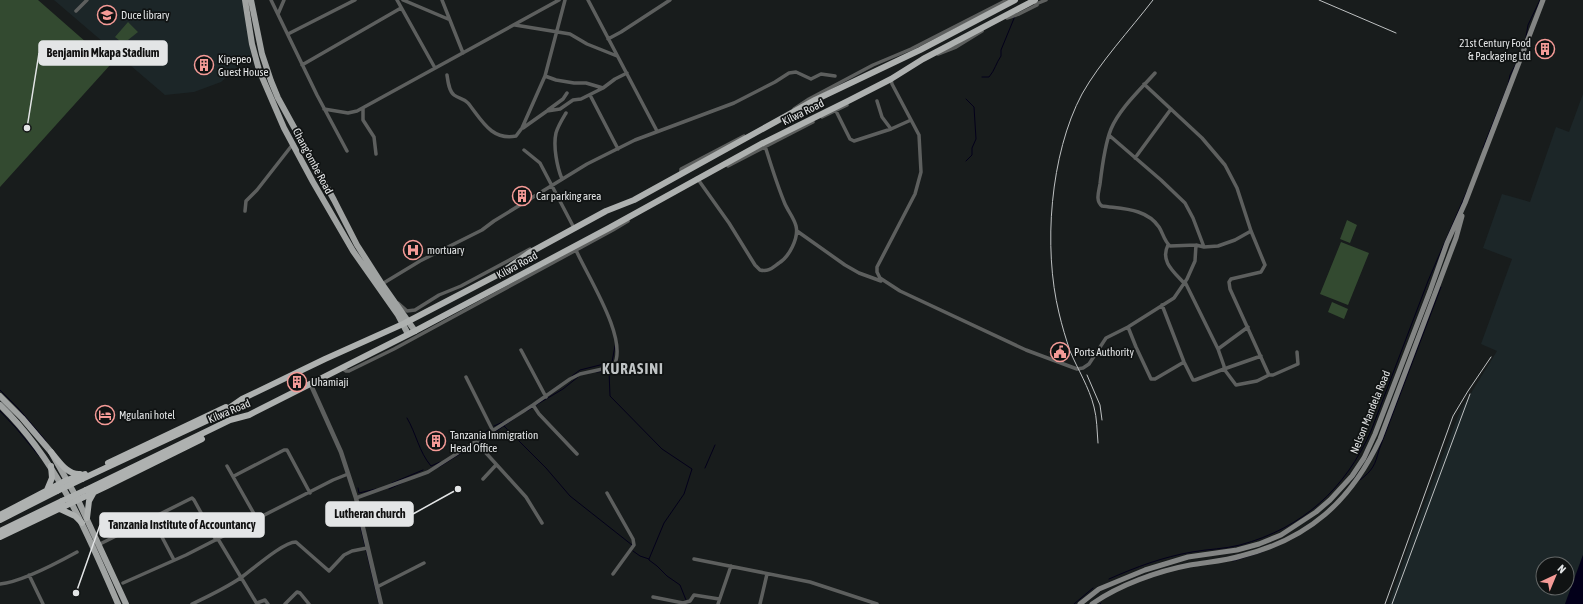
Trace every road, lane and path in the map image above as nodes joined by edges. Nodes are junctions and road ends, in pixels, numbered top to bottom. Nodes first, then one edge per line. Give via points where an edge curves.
1 (86, 0) edge
2 (245, 0) edge
3 (251, 0) edge
4 (271, 0) edge
5 (284, 0) edge
6 (355, 0) edge
7 (397, 0) edge
8 (403, 0) edge
9 (442, 0) edge
10 (559, 0) edge
11 (565, 0) edge
12 (588, 0) edge
13 (669, 0) edge
14 (1007, 0) edge
15 (1015, 0) edge
16 (1046, 0) edge
17 (1543, 0) edge
18 (1035, 2) edge
19 (274, 5) junction
20 (401, 8) junction
21 (76, 11) dead end
22 (278, 14) junction
23 (449, 19) junction
24 (515, 25) junction
25 (557, 31) junction
26 (288, 34) junction
27 (608, 39) junction
28 (463, 53) junction
29 (617, 56) junction
30 (302, 65) junction
31 (435, 68) junction
32 (1155, 72) dead end
33 (627, 73) junction
34 (447, 75) dead end
35 (545, 76) junction
36 (835, 76) dead end
37 (891, 80) junction
38 (1144, 84) junction
39 (603, 88) junction
40 (567, 93) dead end
41 (590, 95) junction
42 (876, 101) dead end
43 (363, 108) junction
44 (324, 109) junction
45 (836, 109) junction
46 (1171, 109) junction
47 (547, 111) junction
48 (566, 112) dead end
49 (911, 120) junction
50 (522, 128) junction
51 (891, 129) junction
52 (657, 131) junction
53 (1110, 136) junction
54 (293, 144) junction
55 (764, 144) junction
56 (618, 149) junction
57 (524, 150) dead end
58 (347, 151) dead end
59 (376, 154) dead end
60 (1135, 158) junction
61 (681, 174) junction
62 (562, 179) junction
63 (698, 180) junction
64 (552, 185) junction
65 (1465, 203) junction
66 (245, 211) dead end
67 (574, 229) junction
68 (1251, 230) junction
69 (796, 231) junction
70 (1168, 244) junction
71 (1196, 245) junction
72 (1204, 247) junction
73 (575, 248) junction
74 (1184, 282) junction
75 (887, 283) junction
76 (382, 284) junction
77 (392, 299) junction
78 (1162, 305) junction
79 (399, 312) junction
80 (417, 316) junction
81 (406, 323) junction
82 (1128, 327) junction
83 (395, 328) junction
84 (1248, 328) junction
85 (415, 331) junction
86 (408, 334) junction
87 (1218, 349) junction
88 (520, 350) dead end
89 (1297, 352) dead end
90 (1261, 356) junction
91 (1184, 362) junction
92 (342, 368) junction
93 (1224, 369) junction
94 (1268, 375) junction
95 (466, 376) dead end
96 (310, 383) junction
97 (0, 396) edge
98 (546, 397) junction
99 (0, 405) edge
100 (533, 405) junction
101 (249, 415) junction
102 (493, 431) junction
103 (476, 442) junction
104 (51, 452) junction
105 (577, 454) dead end
106 (496, 465) junction
107 (51, 466) junction
108 (227, 466) dead end
109 (348, 474) junction
110 (83, 476) junction
111 (234, 476) junction
112 (483, 479) dead end
113 (64, 482) junction
114 (47, 490) junction
115 (94, 492) junction
116 (310, 492) junction
117 (607, 493) dead end
118 (356, 498) junction
119 (75, 501) junction
120 (60, 509) junction
121 (0, 515) edge
122 (152, 518) junction
123 (257, 519) junction
124 (0, 520) edge
125 (84, 520) junction
126 (542, 524) dead end
127 (0, 531) edge
128 (0, 537) edge
129 (217, 539) junction
130 (98, 545) junction
131 (367, 548) junction
132 (77, 552) dead end
133 (694, 559) dead end
134 (174, 560) junction
135 (424, 563) dead end
136 (730, 566) junction
137 (613, 574) dead end
138 (767, 574) junction
139 (29, 575) junction
140 (242, 578) junction
141 (0, 584) edge
142 (123, 584) dead end
143 (377, 586) junction
144 (653, 597) dead end
145 (719, 599) junction
146 (257, 603) edge
147 (43, 604) edge
148 (118, 604) edge
149 (126, 604) edge
150 (192, 604) edge
151 (268, 604) edge
152 (285, 604) edge
153 (309, 604) edge
154 (382, 604) edge
155 (718, 604) edge
156 (760, 604) edge
157 (877, 604) edge
158 (1080, 604) edge
159 (1092, 604) edge

1 - 21 street
2 - 54 main road, Chang'ombe Road via 259,70
3 - 76 main road, Chang'ombe Road via 262,54 274,90 357,245
4 - 19 street
5 - 19 street
5 - 22 street
6 - 26 street
7 - 20 street
8 - 23 street
9 - 23 street
10 - 24 street
11 - 25 street
12 - 27 street
13 - 27 street
14 - 61 street via 824,90 681,169
15 - 61 highway, Kilwa Road via 920,50 815,100
16 - 18 street
17 - 65 main road, Nelson Mandela Road
18 - 37 highway, Kilwa Road via 923,59
19 - 22 street
20 - 30 street
20 - 31 street
22 - 26 street
23 - 28 street
24 - 25 street
24 - 28 street
25 - 29 street via 570,34
25 - 35 street
26 - 30 street
27 - 29 street
28 - 31 street
29 - 33 street
30 - 44 street
31 - 43 street
32 - 38 street
33 - 39 street
33 - 52 street
34 - 50 street via 451,91 467,102 489,130 497,135 516,136
35 - 39 street
35 - 50 street
36 - 52 street via 821,74 810,79 796,72 789,73 734,103
37 - 45 highway, Kilwa Road
37 - 49 street
38 - 46 street
38 - 53 street via 1115,122
39 - 41 street
40 - 47 street
41 - 47 street via 573,100 560,109
41 - 56 street
42 - 51 street via 882,117
43 - 44 street via 348,112
43 - 59 street via 363,120 374,137
44 - 58 street
45 - 51 street via 852,141
45 - 55 highway, Kilwa Road
46 - 60 street
46 - 68 street via 1202,138 1225,165 1237,188
47 - 50 street
48 - 62 street via 556,139 558,168
49 - 51 street
49 - 75 street via 919,135 921,172 915,194 877,267 880,278
52 - 56 street
53 - 60 street
53 - 70 street via 1102,166 1099,204 1130,209 1149,217 1159,227
54 - 66 street via 246,201
54 - 79 main road, Chang'ombe Road via 353,251
55 - 63 highway, Kilwa Road
55 - 69 street
56 - 62 street
57 - 64 street via 540,163
60 - 72 street via 1185,203
61 - 67 highway, Kilwa Road
62 - 64 street
63 - 69 street via 760,270 769,270 785,260 794,245
63 - 73 highway, Kilwa Road
64 - 67 street
64 - 76 street via 482,230 420,261
65 - 158 main road, Nelson Mandela Road via 1447,243 1367,452 1352,476 1330,500 1281,535 1237,550 1188,557 1158,565 1099,589
65 - 159 main road, Nelson Mandela Road via 1456,238 1380,439 1369,461 1347,493 1322,517 1286,540 1241,556 1167,570 1110,592
67 - 77 street via 439,295 415,310 408,311
67 - 80 highway, Kilwa Road via 529,253 500,273
68 - 72 street via 1231,242
68 - 84 street via 1266,265 1261,272 1235,278 1229,282
69 - 75 street via 845,265
70 - 71 street
70 - 74 street via 1165,258
71 - 72 street
71 - 74 street via 1195,260
73 - 85 highway, Kilwa Road
73 - 92 street via 394,349 349,371
73 - 98 street via 614,329 616,362 612,367 580,374
74 - 78 street via 1174,298
74 - 87 street
75 - 82 street via 1026,350 1077,369 1089,364 1106,338
76 - 77 main road, Chang'ombe Road
77 - 79 main road, Chang'ombe Road
78 - 82 street
78 - 91 street
79 - 80 main road
79 - 81 main road, Chang'ombe Road
79 - 83 main road
80 - 81 highway, Kilwa Road
81 - 83 highway, Kilwa Road
81 - 85 main road, Chang'ombe Road
81 - 86 main road, Chang'ombe Road
82 - 91 street via 1152,379
83 - 110 highway, Kilwa Road via 242,399 220,415
84 - 87 street
84 - 90 street
85 - 86 highway, Kilwa Road
86 - 92 highway, Kilwa Road
87 - 93 street
88 - 98 street
89 - 94 street via 1298,364 1274,375
90 - 93 street
90 - 94 street
91 - 93 street via 1195,380
92 - 96 highway, Kilwa Road
93 - 94 street via 1236,385 1257,381
95 - 102 street
96 - 101 highway, Kilwa Road
96 - 109 street via 341,452
97 - 104 main road
98 - 100 street
99 - 107 main road via 29,436
100 - 102 street
100 - 105 street
101 - 115 highway
101 - 127 highway, Kilwa Road, bridge via 230,420
102 - 103 street
103 - 106 street
103 - 118 street via 428,472
104 - 110 highway via 73,474
104 - 113 main road
106 - 112 street
106 - 126 street via 526,497
107 - 113 main road
107 - 114 highway via 52,478
108 - 111 street
109 - 116 street
109 - 118 street
110 - 113 highway
110 - 124 highway, Kilwa Road, bridge
111 - 116 street via 287,450
111 - 123 street
113 - 114 highway
113 - 119 main road
114 - 121 highway
115 - 119 highway
115 - 125 highway
116 - 123 street
117 - 137 street via 634,545
118 - 131 street
119 - 120 highway
119 - 125 main road
120 - 125 highway
120 - 128 highway
122 - 129 street via 192,498
122 - 130 street
122 - 134 street
123 - 129 street
125 - 130 main road
125 - 148 main road
129 - 134 street
129 - 140 street
130 - 149 main road
131 - 140 street via 344,555 329,571 296,542 290,543 263,560
131 - 143 street
132 - 139 street
133 - 136 street
134 - 142 street
135 - 143 street
136 - 138 street
136 - 145 street
138 - 156 street
138 - 157 street via 810,582
139 - 141 street via 7,584
139 - 147 street
140 - 146 street
140 - 150 street
143 - 154 street
144 - 145 street via 683,603 690,601 694,595
145 - 155 street
146 - 151 street via 265,600
152 - 153 street via 297,592

